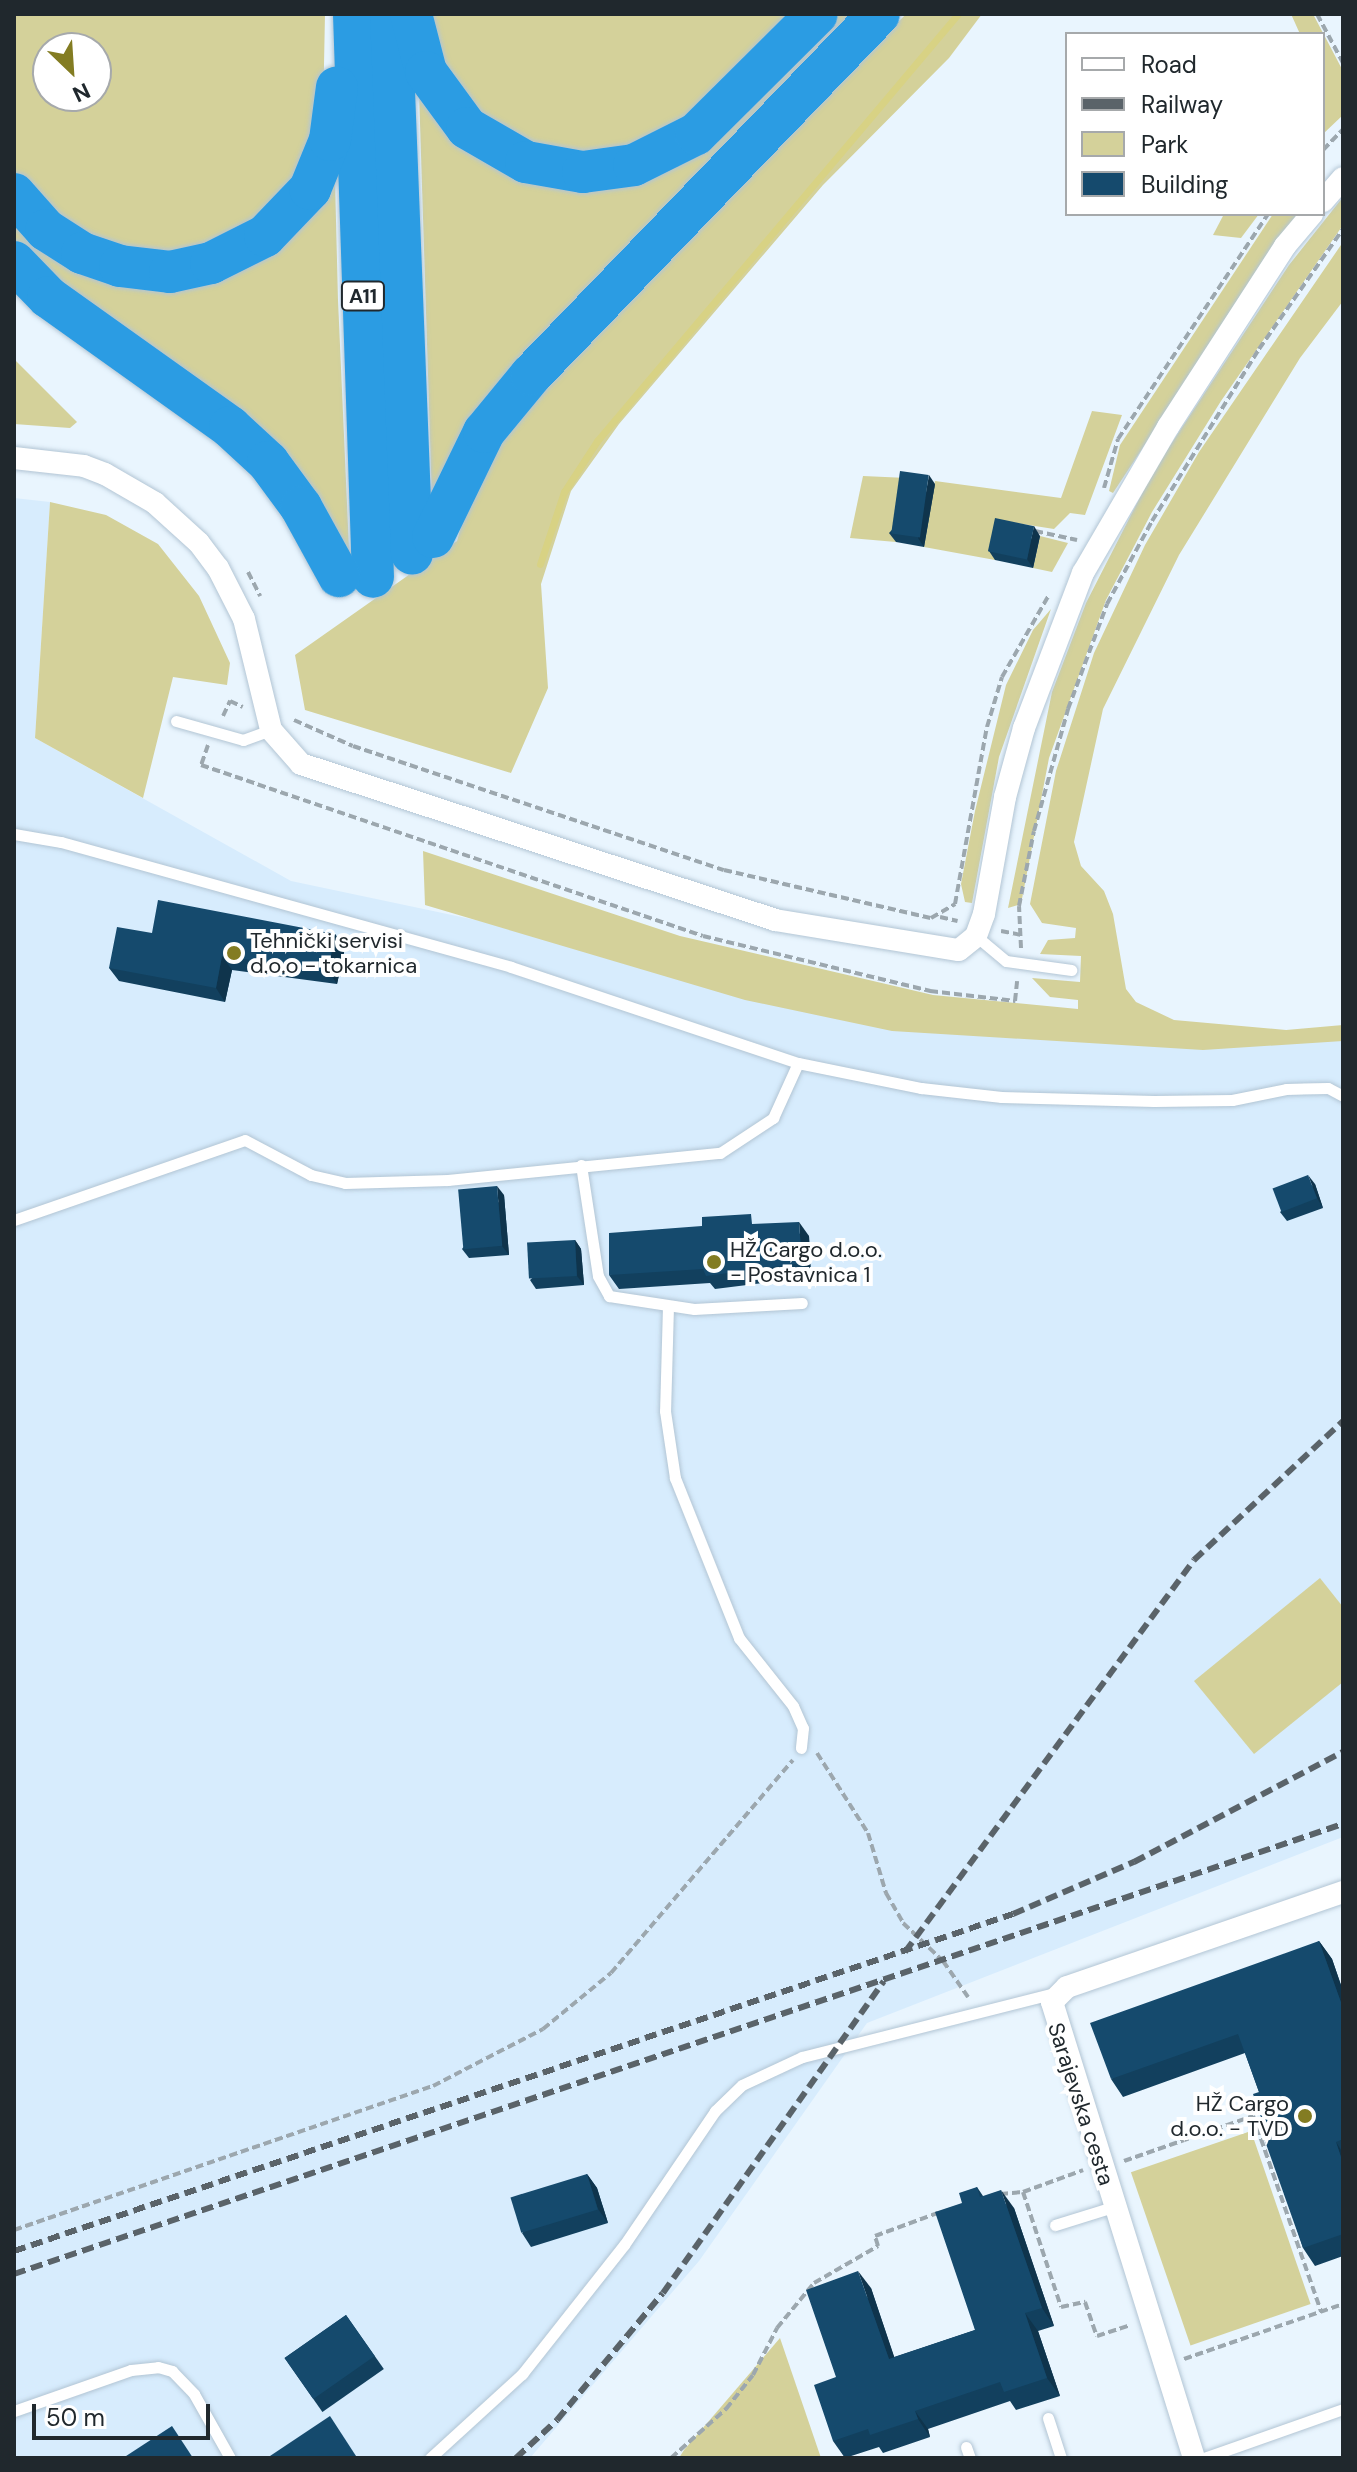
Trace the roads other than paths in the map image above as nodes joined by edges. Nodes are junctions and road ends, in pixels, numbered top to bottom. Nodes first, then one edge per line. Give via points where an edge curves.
1 (335, 14) edge
2 (354, 14) edge
3 (391, 14) edge
4 (411, 14) edge
5 (817, 14) edge
6 (879, 14) edge
7 (1343, 178) edge
8 (14, 194) edge
9 (1325, 199) edge
10 (1310, 216) edge
11 (14, 262) edge
12 (14, 458) edge
13 (176, 721) dead end
14 (271, 730) junction
15 (14, 834) edge
16 (968, 929) junction
17 (1071, 970) dead end
18 (798, 1063) junction
19 (1343, 1096) edge
20 (581, 1165) junction
21 (14, 1220) edge
22 (802, 1303) dead end
23 (668, 1306) junction
24 (802, 1742) road end
25 (1343, 1892) edge
26 (1059, 1992) junction
27 (1113, 2207) junction
28 (1055, 2225) dead end
29 (1343, 2409) edge
30 (14, 2411) edge
31 (1048, 2418) dead end
32 (230, 2458) edge
33 (430, 2458) edge
34 (1061, 2458) edge
35 (1194, 2458) edge
36 (1204, 2458) edge

1 - 8 highway via 338,78 323,161 284,221 247,248 170,272 120,266 82,253 46,230
2 - 11 highway, A11 via 356,577 268,462 230,427 48,297
3 - 6 highway, A11 via 422,546 484,432 531,375
4 - 5 highway via 426,72 467,128 526,162 583,172 634,165 696,134
7 - 9 street
10 - 16 street via 1285,246 1168,427 1083,573 1024,728
12 - 14 street via 105,474 155,503 199,543 244,619
13 - 14 lane via 243,740
14 - 16 street via 301,764 775,920 947,951 959,950
15 - 18 lane via 75,845 511,967
16 - 17 lane via 1006,961
18 - 19 lane via 921,1088 1001,1097 1232,1100 1286,1089 1328,1088
18 - 20 lane via 773,1118 720,1153 680,1161
20 - 21 lane via 448,1180 345,1183 311,1175 245,1140
20 - 23 lane via 598,1276 609,1296
22 - 23 lane
23 - 24 lane via 665,1411 675,1478 739,1638 793,1706
25 - 26 street, Sarajevska cesta
26 - 27 street, Sarajevska cesta via 1052,2012
26 - 33 lane via 802,2057 742,2085 715,2111 624,2245 522,2374
27 - 28 lane
27 - 35 street, Sarajevska cesta
29 - 36 lane
30 - 32 lane via 131,2370 158,2367 172,2371 194,2394
31 - 34 lane

